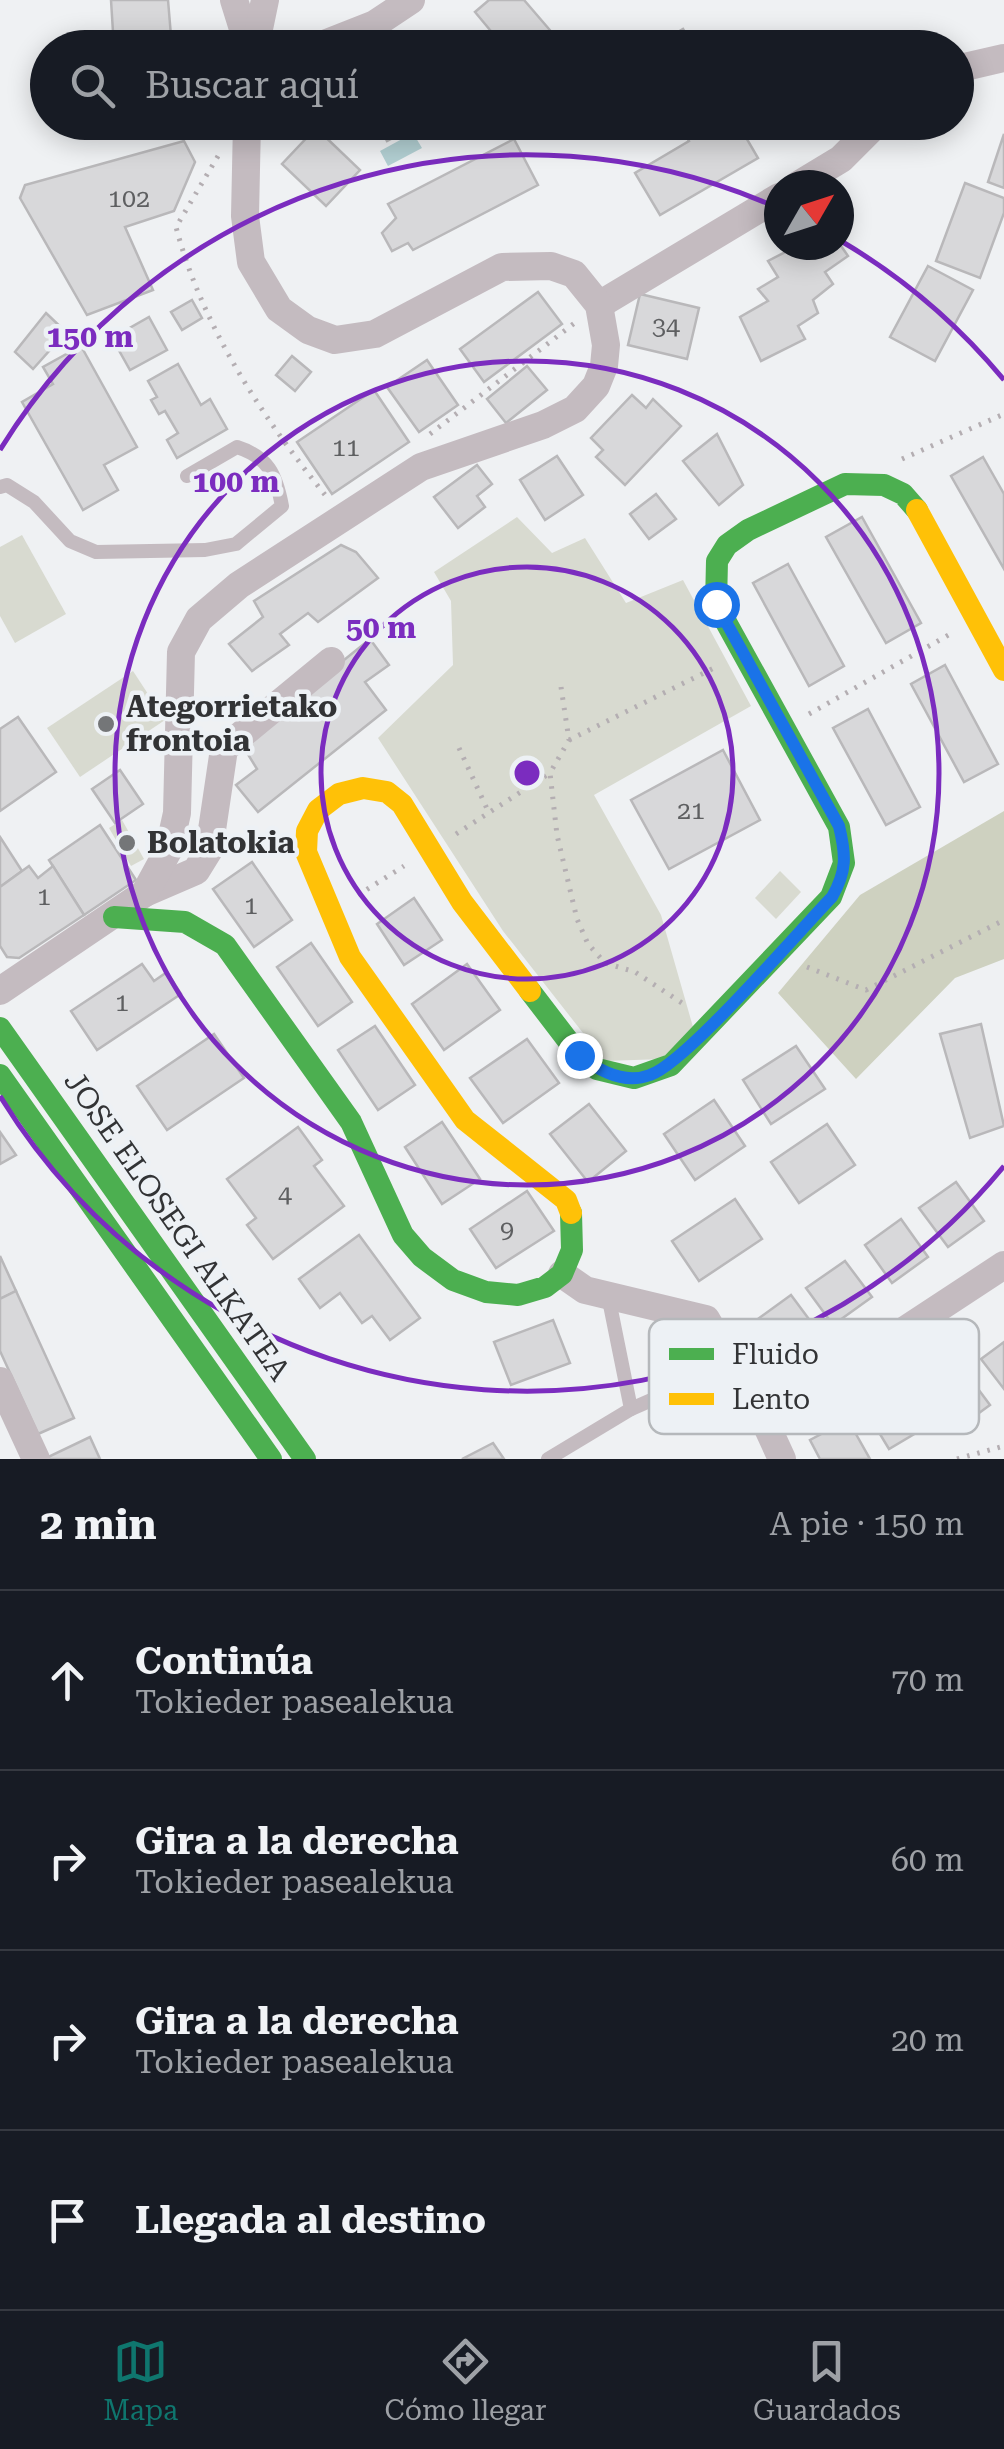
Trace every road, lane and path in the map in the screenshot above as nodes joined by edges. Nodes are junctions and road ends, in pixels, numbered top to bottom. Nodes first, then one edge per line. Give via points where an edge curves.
1 (234, 0) edge
2 (265, 0) edge
3 (411, 0) edge
4 (245, 30) edge
5 (257, 30) edge
6 (359, 30) edge
7 (1004, 58) edge
8 (974, 65) edge
9 (245, 140) edge
10 (860, 140) edge
11 (244, 156) junction
12 (823, 170) edge
13 (764, 205) edge
14 (599, 305) junction
15 (1004, 414) edge
16 (428, 435) dead end
17 (922, 453) dead end
18 (187, 476) dead end
19 (0, 486) edge
20 (342, 516) junction
21 (960, 628) dead end
22 (332, 661) dead end
23 (1004, 670) edge
24 (692, 679) dead end
25 (561, 687) dead end
26 (798, 720) dead end
27 (569, 740) junction
28 (459, 748) dead end
29 (550, 773) junction
30 (489, 813) junction
31 (444, 842) dead end
32 (409, 864) dead end
33 (362, 891) dead end
34 (146, 893) junction
35 (114, 917) junction
36 (1004, 920) edge
37 (795, 961) dead end
38 (0, 991) edge
39 (687, 1006) dead end
40 (0, 1028) edge
41 (0, 1075) edge
42 (1004, 1265) edge
43 (562, 1274) junction
44 (608, 1296) junction
45 (706, 1319) edge
46 (922, 1319) edge
47 (0, 1381) edge
48 (649, 1401) edge
49 (631, 1409) junction
50 (771, 1434) edge
51 (1004, 1446) edge
52 (36, 1459) edge
53 (271, 1459) edge
54 (305, 1459) edge
55 (548, 1459) edge
56 (782, 1459) edge
57 (957, 1459) edge

1 - 4 street
2 - 5 street
3 - 6 street
7 - 8 street
9 - 11 street
10 - 12 street
11 - 14 street via 251,262 279,309 308,330 334,340 375,334 471,281 527,264 574,274
11 - 20 path via 219,154 176,227 190,283 275,433
13 - 14 street
14 - 16 path
14 - 20 street via 604,366 575,409 421,468
15 - 17 path
18 - 19 lane via 236,447 258,454 277,478 282,506 236,544 96,552 70,540 34,502
20 - 34 street via 239,584 199,619 181,652 177,814
21 - 26 path
22 - 34 street via 224,749 209,850 196,872
23 - 43 street via 922,516 884,485 845,484 727,545 718,561 716,604 839,826 846,857 832,897 671,1064 650,1076 614,1076 579,1055 462,902 402,804 364,788 338,794 318,810 306,852 350,957 465,1120 566,1200 574,1222
24 - 27 path
25 - 27 path
27 - 29 path
28 - 30 path
29 - 30 path
29 - 39 path via 561,852 588,944 605,964 636,972
30 - 31 path
32 - 33 path
34 - 35 street
35 - 38 street
35 - 43 street via 185,922 226,946 351,1122 403,1234 422,1257 453,1280 486,1292 518,1295
36 - 37 path via 866,990
40 - 54 street, JOSE ELOSEGI ALKATEA
41 - 53 street
42 - 46 street
43 - 44 street
44 - 45 street
44 - 49 lane
47 - 52 street
48 - 49 lane
49 - 55 lane
50 - 56 street
51 - 57 path

